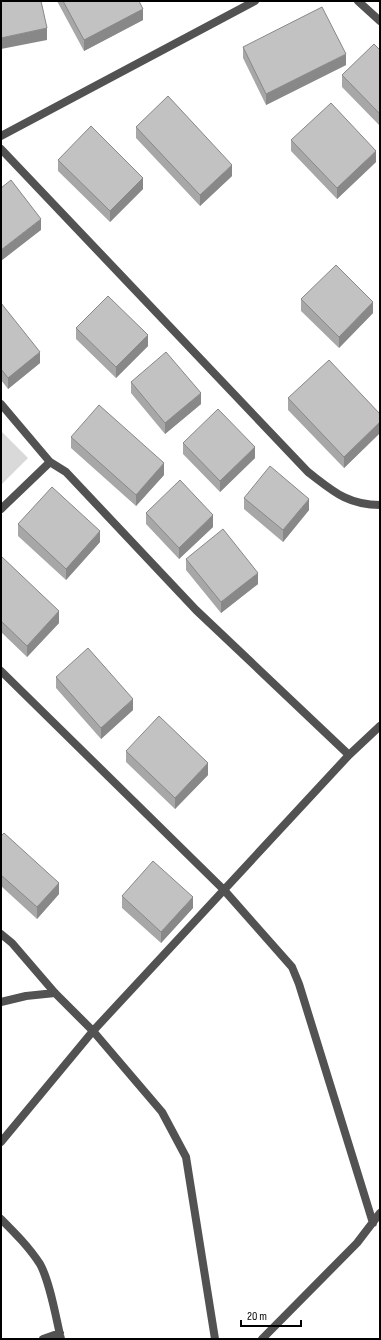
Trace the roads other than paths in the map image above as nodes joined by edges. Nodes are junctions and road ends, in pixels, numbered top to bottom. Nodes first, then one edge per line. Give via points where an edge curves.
1 (255, 1) edge
2 (358, 1) edge
3 (380, 22) edge
4 (1, 136) edge
5 (1, 149) edge
6 (1, 404) edge
7 (50, 462) junction
8 (380, 505) edge
9 (1, 509) edge
10 (1, 671) edge
11 (380, 726) edge
12 (349, 755) junction
13 (224, 890) junction
14 (1, 934) edge
15 (55, 994) junction
16 (1, 1002) edge
17 (93, 1031) junction
18 (1, 1142) edge
19 (380, 1213) edge
20 (1, 1219) edge
21 (373, 1222) junction
22 (60, 1336) edge
23 (43, 1339) edge
24 (215, 1339) edge
25 (262, 1339) edge

1 - 4 street
2 - 3 street
5 - 8 street via 308,472 340,496 362,505
6 - 7 street
7 - 9 street
7 - 12 street via 66,472 196,610
10 - 13 street
11 - 12 street
12 - 13 street
13 - 17 street
13 - 21 street via 292,967
14 - 15 street via 12,943
15 - 16 street via 26,996
15 - 17 street
17 - 18 street
17 - 24 street via 162,1112 186,1157
19 - 21 street
20 - 22 street via 28,1247 41,1265
21 - 25 street via 356,1243
22 - 23 street

